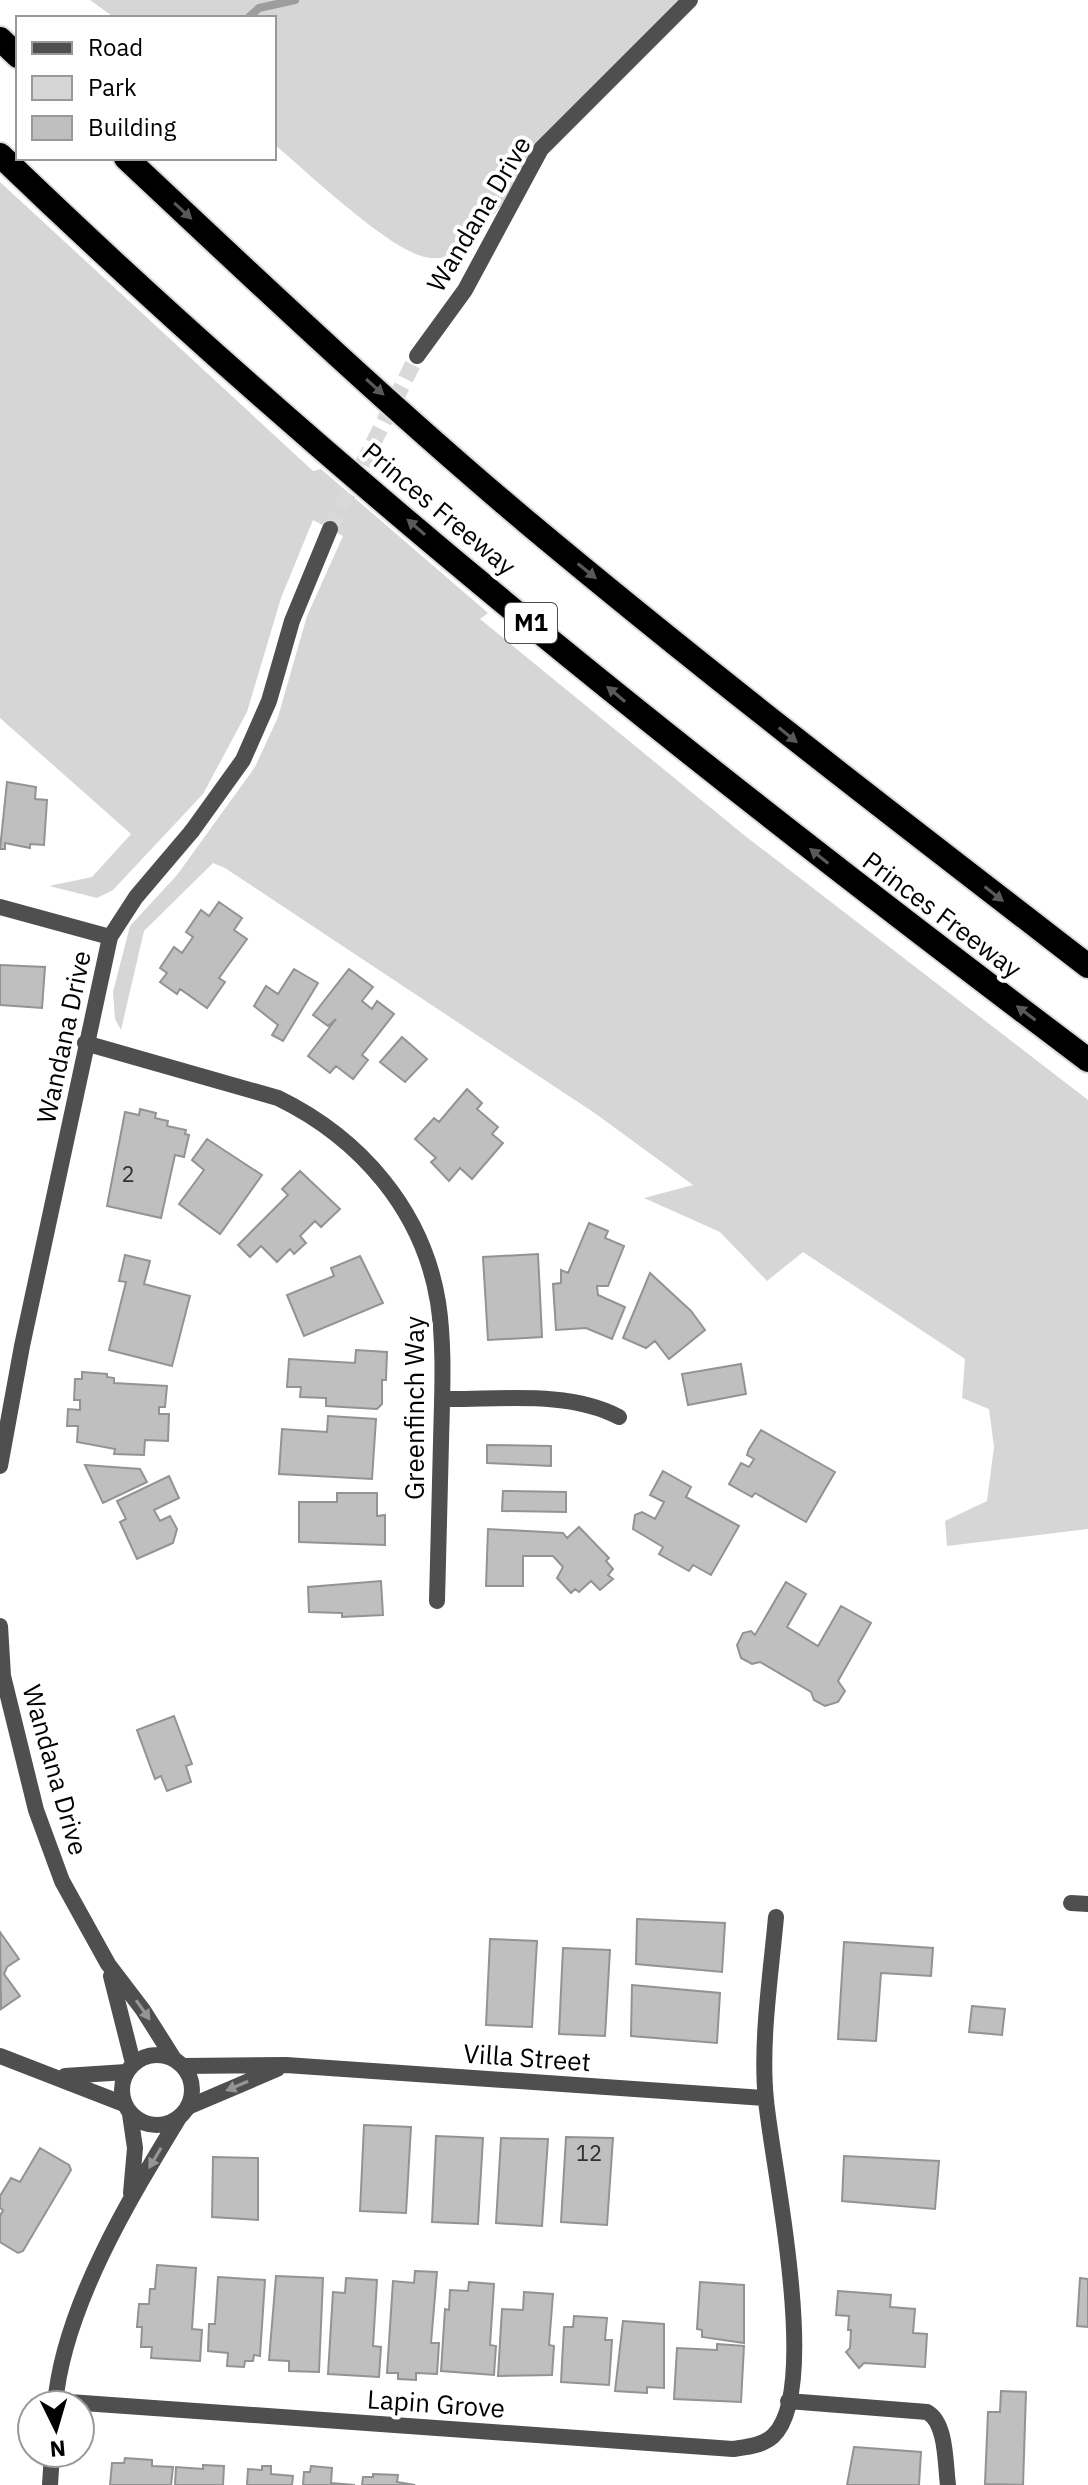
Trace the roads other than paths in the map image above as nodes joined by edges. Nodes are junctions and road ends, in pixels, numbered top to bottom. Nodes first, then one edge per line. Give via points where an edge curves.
1 (690, 0) edge
2 (0, 39) edge
3 (16, 54) edge
4 (0, 155) edge
5 (128, 160) edge
6 (417, 356) tunnel mouth
7 (330, 529) tunnel mouth
8 (0, 907) edge
9 (110, 937) junction
10 (1088, 966) edge
11 (85, 1043) junction
12 (1088, 1060) edge
13 (442, 1399) junction
14 (619, 1417) dead end
15 (0, 1466) edge
16 (437, 1601) dead end
17 (0, 1626) edge
18 (776, 1917) dead end
19 (108, 1964) junction
20 (0, 2056) edge
21 (179, 2062) junction
22 (286, 2065) junction
23 (129, 2068) junction
24 (59, 2077) junction
25 (765, 2098) junction
26 (127, 2109) junction
27 (184, 2112) junction
28 (130, 2199) junction
29 (58, 2389) edge
30 (788, 2401) junction
31 (96, 2406) edge
32 (948, 2485) edge

1 - 6 street, Wandana Drive via 541,149 465,290
2 - 3 highway
12 -> 4 highway, Princes Freeway / M1 via 836,870 450,556 235,372
5 -> 10 highway, Princes Freeway via 526,521 789,736
7 - 9 street, Wandana Drive via 243,760
8 - 9 street
9 - 11 street, Wandana Drive
11 - 13 street, Greenfinch Way via 278,1098 317,1120 356,1152 400,1200 425,1253 438,1301
11 - 15 street, Wandana Drive
13 - 14 street via 577,1402
13 - 16 street, Greenfinch Way
17 - 19 street, Wandana Drive via 3,1676 36,1810 62,1881
18 - 25 street, Lapin Grove
19 -> 21 street, Wandana Drive
19 - 23 street, Wandana Drive via 123,2013
20 - 24 street
21 - 22 street, Villa Street
21 - 23 street via 153,2055
21 - 27 street via 192,2086
22 - 25 street, Villa Street
22 -> 27 street, Villa Street
23 - 24 street
23 - 26 street via 121,2094
24 - 26 street
25 - 30 street, Lapin Grove via 795,2325
26 - 27 street via 149,2125 171,2122
26 - 28 street via 135,2148
27 -> 28 street
28 - 29 street via 69,2332
30 - 31 street, Lapin Grove via 772,2437 733,2449
30 - 32 street via 927,2412 939,2427

